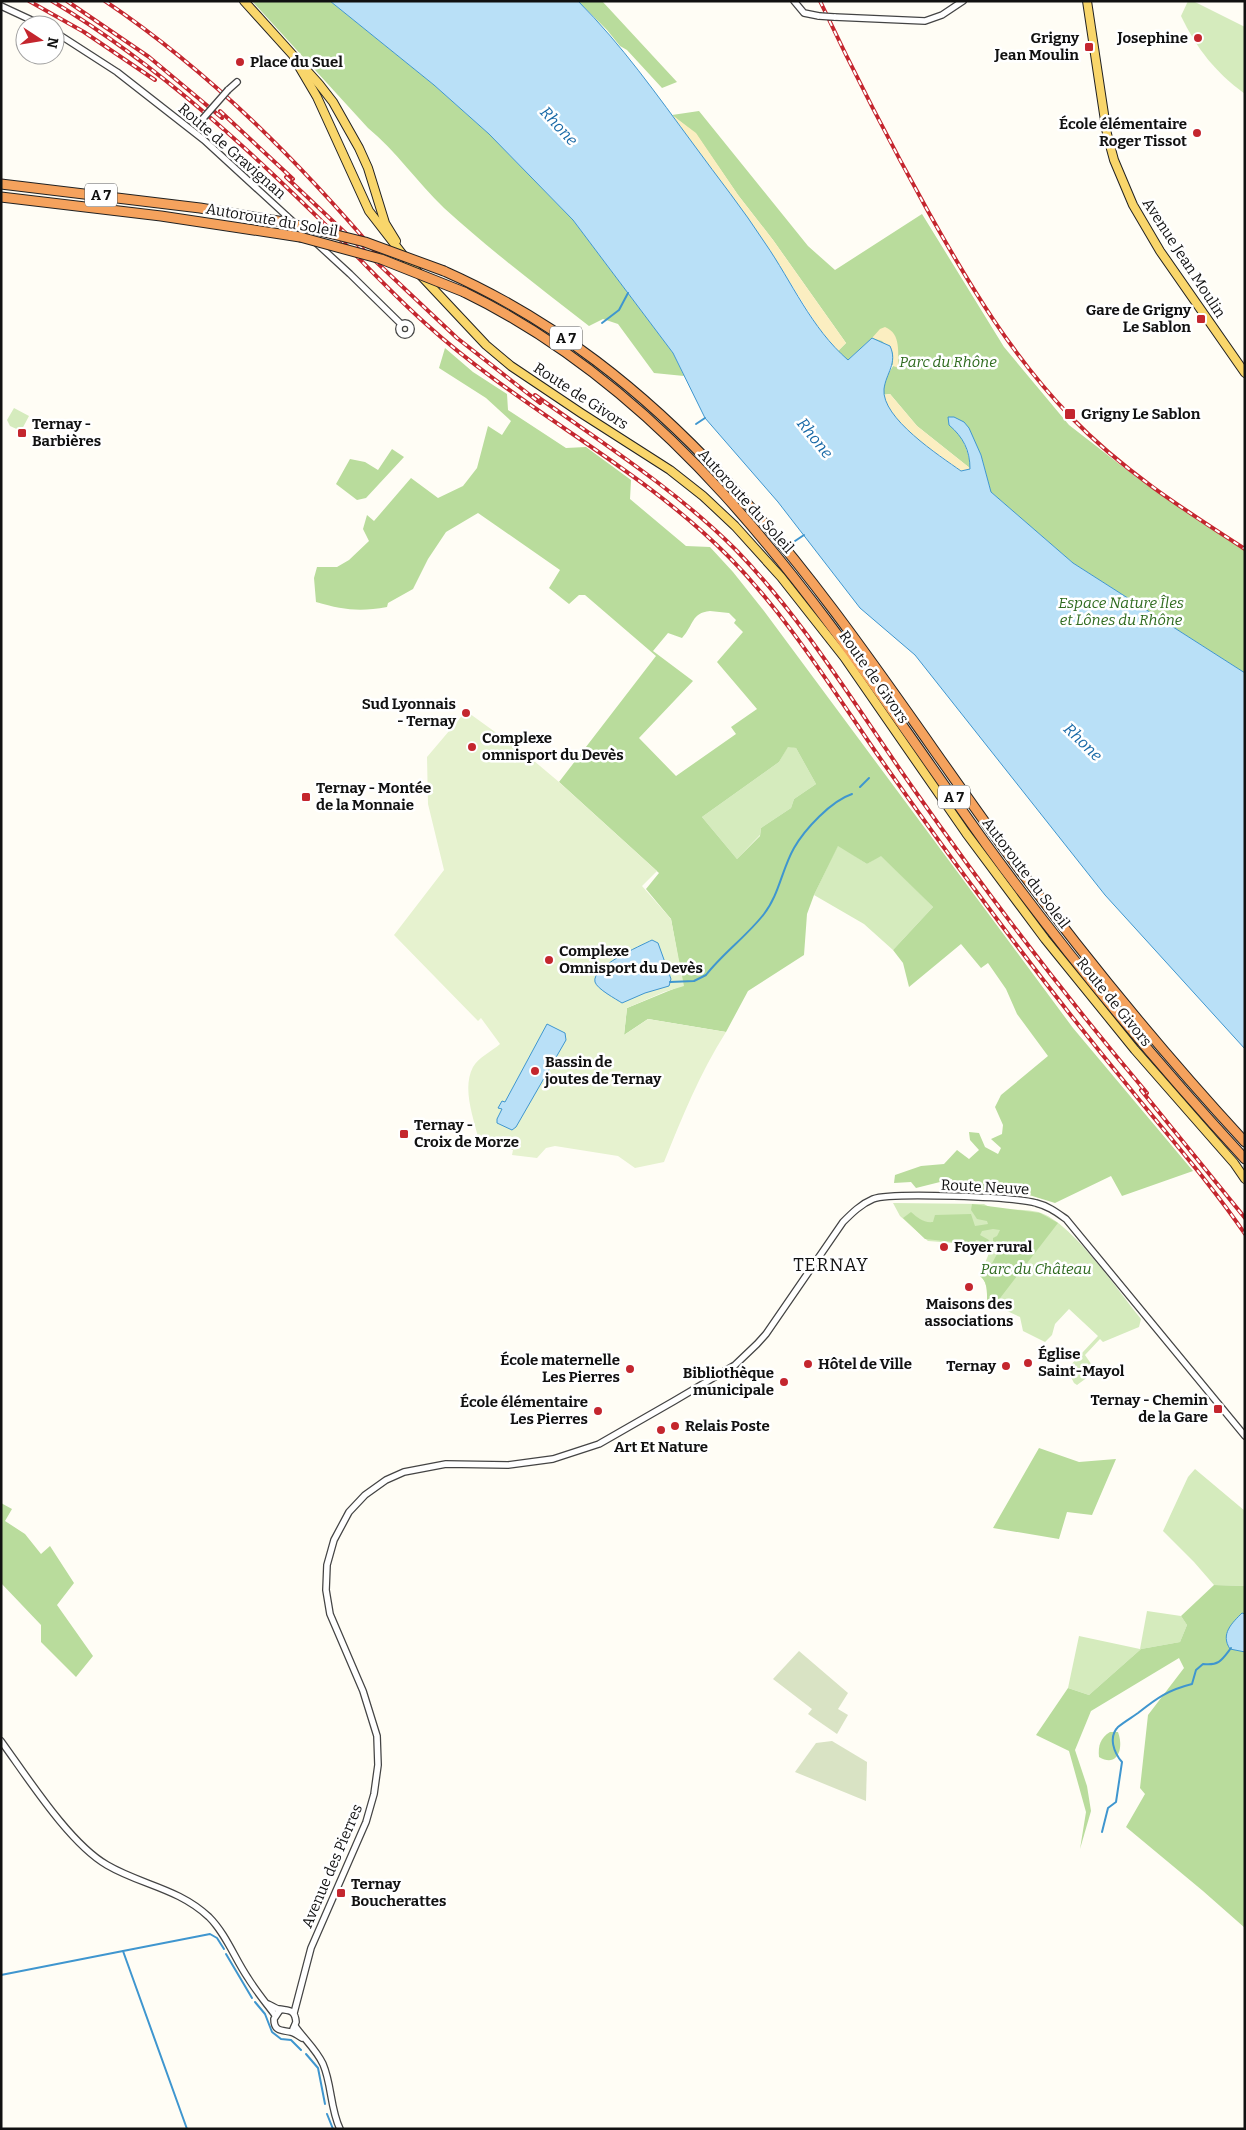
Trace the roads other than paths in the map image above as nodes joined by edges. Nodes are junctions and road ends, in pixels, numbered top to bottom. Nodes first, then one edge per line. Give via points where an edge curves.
1 (244, 1) edge
2 (794, 1) edge
3 (963, 1) edge
4 (1082, 1) edge
5 (1087, 1) edge
6 (1, 6) edge
7 (20, 15) edge
8 (1091, 33) junction
9 (65, 38) edge
10 (294, 58) junction
11 (237, 82) dead end
12 (326, 118) junction
13 (191, 131) junction
14 (360, 148) junction
15 (1, 184) edge
16 (1, 197) edge
17 (380, 206) junction
18 (369, 211) junction
19 (410, 264) junction
20 (401, 324) dead end
21 (1245, 373) edge
22 (1245, 1142) edge
23 (1245, 1159) edge
24 (1245, 1179) edge
25 (770, 1328) joint
26 (1245, 1436) edge
27 (1, 1741) edge
28 (298, 1997) junction
29 (267, 2003) junction
30 (283, 2010) junction
31 (294, 2014) junction
32 (275, 2015) junction
33 (295, 2026) junction
34 (289, 2031) junction
35 (304, 2039) junction
36 (340, 2129) edge

1 - 10 main road, Route de Givors
2 - 3 street, bridge via 804,13 819,16 915,22 942,15
4 - 8 main road, Avenue Jean Moulin
5 - 8 main road, Avenue Jean Moulin
6 - 7 street
8 - 21 main road, Avenue Jean Moulin via 1114,160 1133,205 1160,251
9 - 13 street, Route de Gravignan via 117,72
10 - 12 main road, Route de Givors
10 - 14 main road, Route de Givors via 320,84
11 - 13 street, bridge
12 - 14 main road via 342,123
12 - 18 main road, Route de Givors
13 - 20 street, Route de Gravignan via 343,267
14 - 17 main road, Route de Givors
15 - 22 highway, Autoroute du Soleil / A 7, bridge via 171,204 284,222 365,242 444,271 525,312 601,363 656,409 726,479 782,544 842,619 1069,934 1160,1046
16 - 23 highway, Autoroute du Soleil / A 7, bridge via 300,237 381,259 464,292 576,358 665,433 792,573 1069,953 1139,1039
17 - 18 main road
17 - 19 main road, Route de Givors via 385,223
18 - 19 main road, Route de Givors
19 - 24 main road, Route de Givors via 486,345 511,366 670,470 735,526 781,577 838,650 966,833 1045,939
25 - 26 street, Route Neuve via 843,1222 857,1208 874,1199 895,1196 1035,1202 1066,1220
25 - 28 street, Avenue des Pierres via 735,1365 599,1444 532,1463 446,1464 404,1472 365,1495 349,1512 334,1540 327,1565 326,1590 330,1614 363,1691 377,1736 378,1765 366,1822 311,1948
27 - 29 street via 72,1836 93,1855 122,1872 188,1901 209,1918 248,1980
28 - 30 street
28 - 31 street, Avenue des Pierres
29 - 30 street
29 - 32 street
30 - 31 street
30 - 32 street
31 - 33 street
32 - 34 street via 274,2023 278,2030
33 - 34 street
33 - 35 street
34 - 35 street
35 - 36 street via 324,2066

